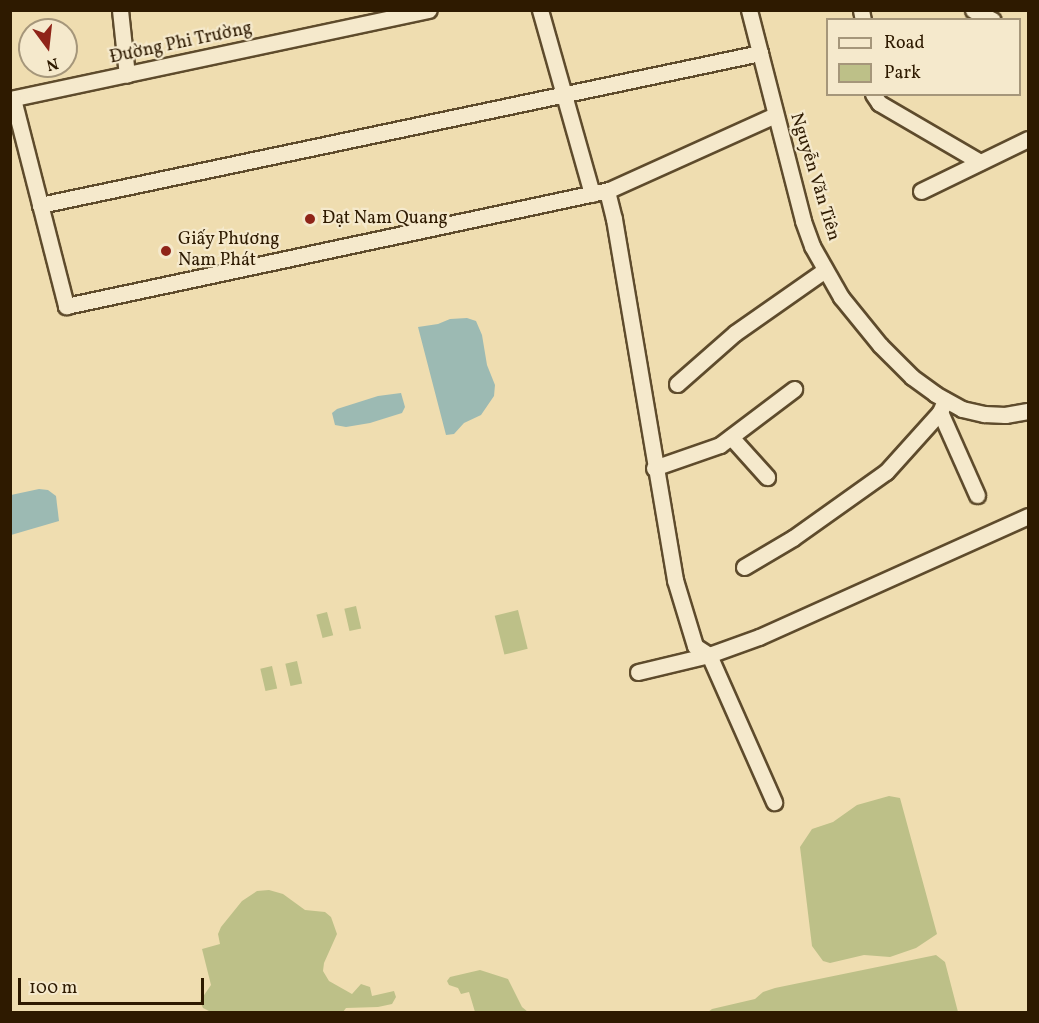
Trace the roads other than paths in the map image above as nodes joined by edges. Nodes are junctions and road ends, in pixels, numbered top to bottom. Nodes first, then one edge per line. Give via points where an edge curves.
1 (120, 10) edge
2 (429, 10) edge
3 (540, 10) edge
4 (749, 10) edge
5 (973, 10) edge
6 (989, 18) edge
7 (760, 53) junction
8 (127, 75) junction
9 (563, 95) junction
10 (874, 96) edge
11 (12, 99) edge
12 (775, 115) junction
13 (1029, 139) edge
14 (980, 162) junction
15 (921, 191) dead end
16 (599, 193) junction
17 (40, 205) junction
18 (825, 270) junction
19 (677, 384) dead end
20 (794, 389) dead end
21 (942, 406) junction
22 (1029, 411) edge
23 (731, 437) junction
24 (654, 468) junction
25 (767, 477) dead end
26 (977, 495) dead end
27 (1029, 516) edge
28 (744, 567) dead end
29 (709, 655) junction
30 (638, 672) dead end
31 (774, 802) dead end

1 - 8 street
2 - 8 street, Đường Phi Trường
3 - 9 street
4 - 7 street, Nguyễn Văn Tiên
5 - 6 street
7 - 9 street
7 - 12 street, Nguyễn Văn Tiên
8 - 11 street, Đường Phi Trường
9 - 16 street
9 - 17 street
10 - 14 street via 879,103
11 - 17 street
12 - 16 street
12 - 18 street, Nguyễn Văn Tiên via 803,221
13 - 14 street
14 - 15 street
16 - 17 street via 66,306
16 - 24 street via 614,219
18 - 19 street via 735,333
18 - 21 street, Nguyễn Văn Tiên via 853,314
20 - 23 street
21 - 22 street, Nguyễn Văn Tiên via 984,414
21 - 26 street
21 - 28 street via 886,472 793,538
23 - 24 street via 720,445
23 - 25 street
24 - 29 street via 675,580 695,646
27 - 29 street via 759,637
29 - 30 street
29 - 31 street

